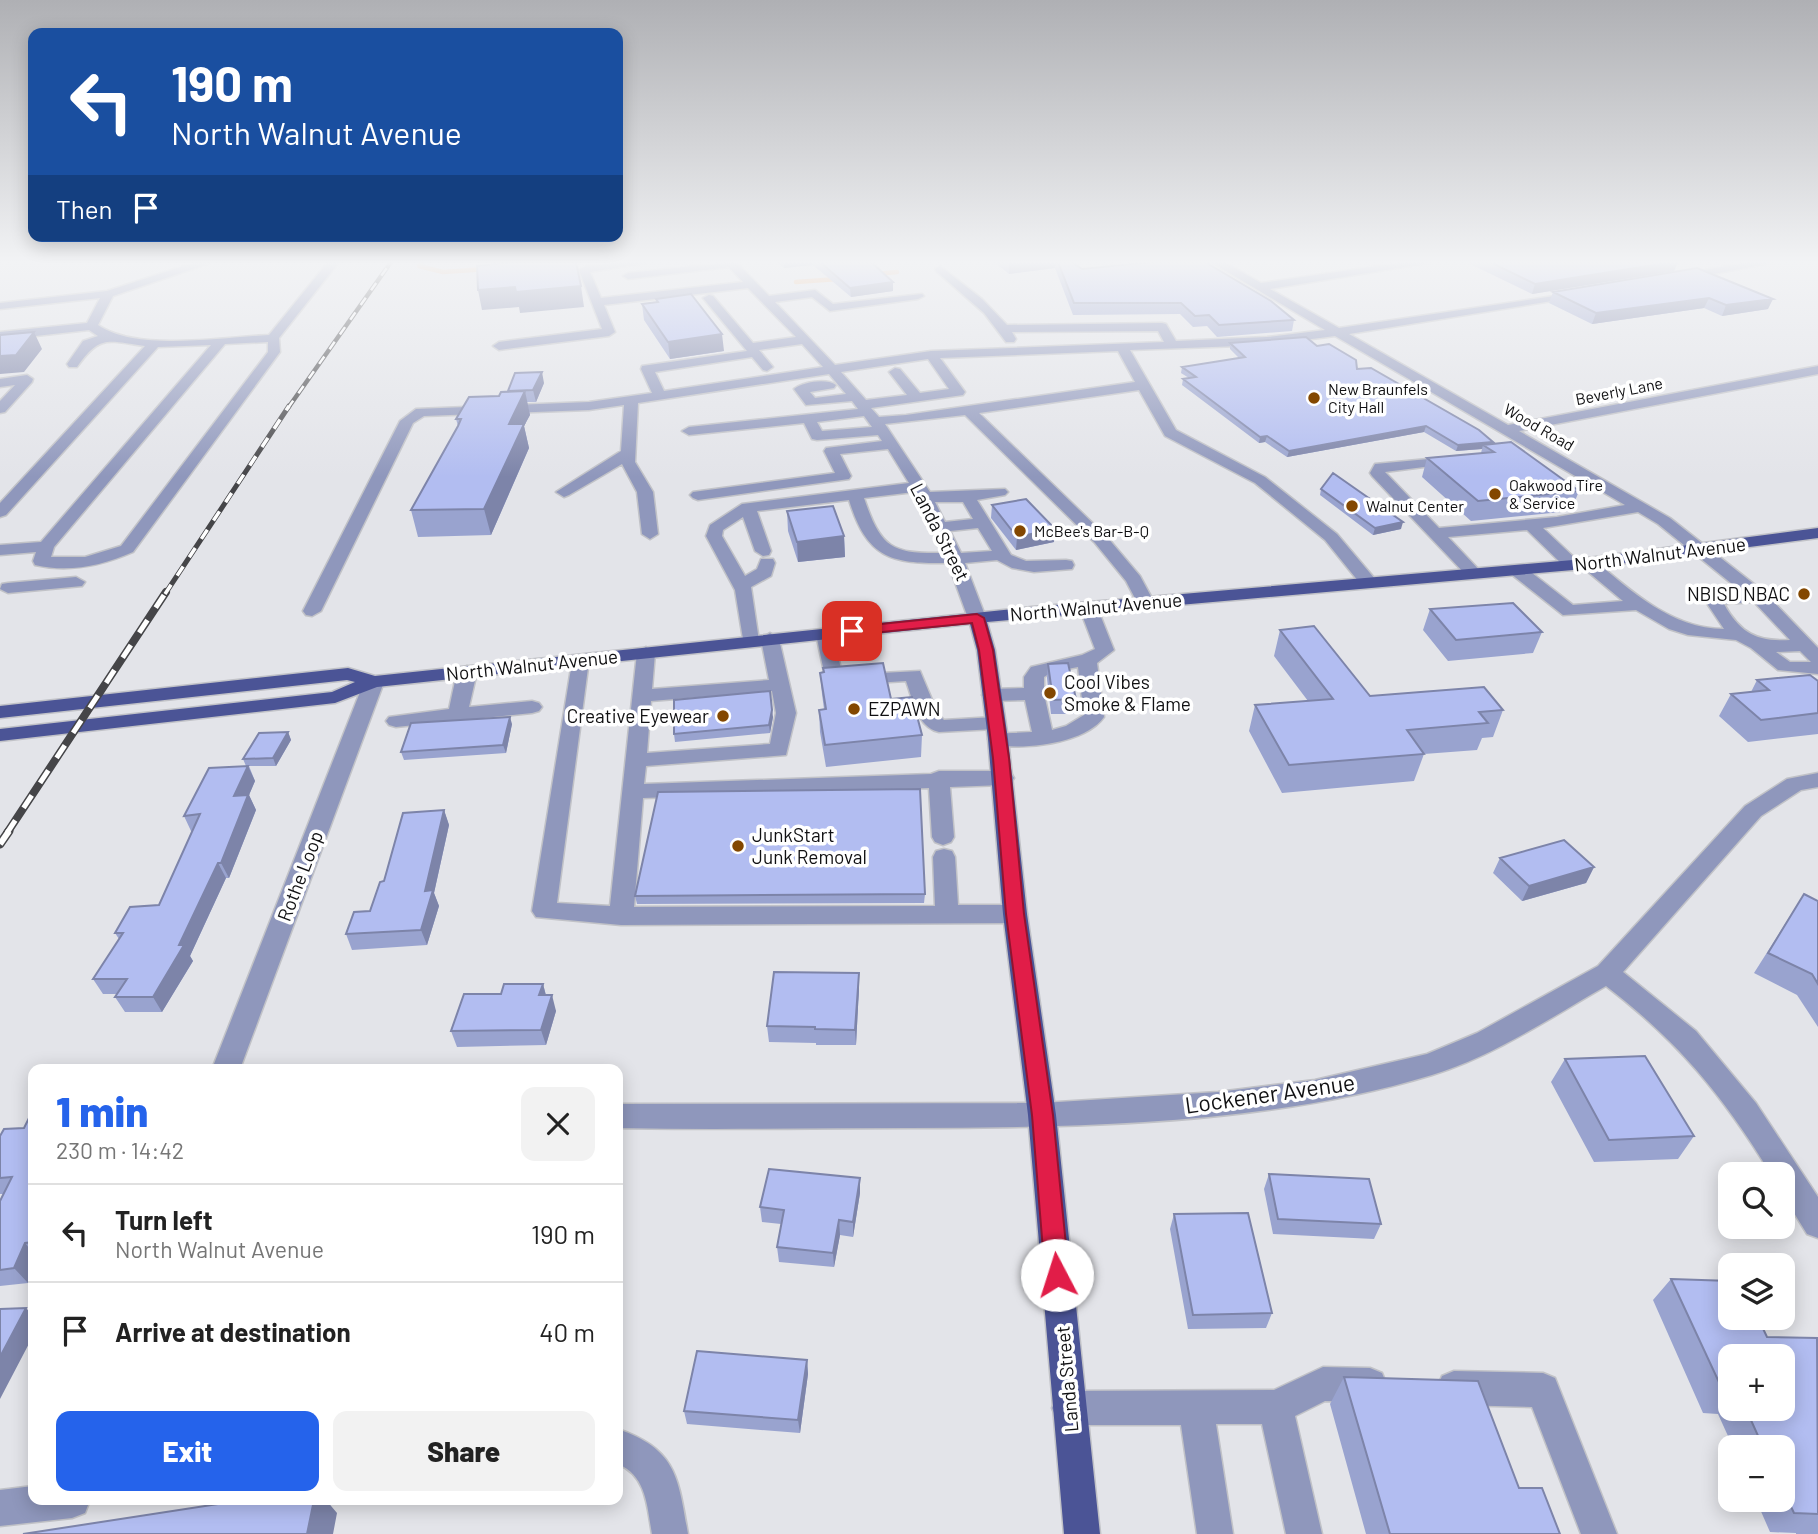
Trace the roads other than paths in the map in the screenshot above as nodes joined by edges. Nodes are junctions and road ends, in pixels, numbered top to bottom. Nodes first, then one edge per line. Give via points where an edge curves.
1 (22, 334) edge
2 (102, 334) edge
3 (277, 334) edge
4 (596, 334) edge
5 (738, 334) edge
6 (797, 334) edge
7 (1007, 334) edge
8 (1166, 334) edge
9 (1323, 334) edge
10 (1340, 334) edge
11 (0, 336) edge
12 (107, 337) junction
13 (273, 338) junction
14 (803, 340) junction
15 (222, 341) junction
16 (154, 344) junction
17 (499, 345) dead end
18 (1173, 346) junction
19 (1123, 348) junction
20 (752, 350) junction
21 (1015, 351) junction
22 (935, 361) junction
23 (73, 364) dead end
24 (1394, 365) junction
25 (767, 366) dead end
26 (1371, 369) edge
27 (831, 370) junction
28 (1818, 370) edge
29 (0, 383) edge
30 (842, 383) junction
31 (1144, 385) junction
32 (660, 396) junction
33 (918, 398) junction
34 (631, 401) junction
35 (0, 409) edge
36 (968, 411) junction
37 (867, 413) junction
38 (808, 418) junction
39 (1509, 429) junction
40 (690, 431) dead end
41 (891, 444) junction
42 (1545, 450) junction
43 (1517, 453) edge
44 (627, 454) junction
45 (1469, 457) edge
46 (564, 492) dead end
47 (921, 492) junction
48 (1000, 492) dead end
49 (855, 494) junction
50 (698, 495) dead end
51 (968, 497) junction
52 (1571, 501) edge
53 (748, 507) junction
54 (1641, 507) junction
55 (0, 512) edge
56 (1592, 516) junction
57 (984, 523) junction
58 (1530, 524) junction
59 (938, 527) junction
60 (1434, 533) junction
61 (1818, 533) edge
62 (650, 534) dead end
63 (46, 546) junction
64 (1701, 549) junction
65 (0, 550) edge
66 (1003, 555) junction
67 (953, 558) junction
68 (1580, 564) junction
69 (1066, 565) dead end
70 (1517, 570) junction
71 (1474, 573) junction
72 (76, 582) dead end
73 (1369, 583) junction
74 (741, 585) junction
75 (3, 587) edge
76 (1758, 596) junction
77 (1145, 602) junction
78 (1636, 605) junction
79 (1088, 607) junction
80 (312, 611) dead end
81 (977, 618) junction
82 (825, 634) junction
83 (1740, 635) junction
84 (760, 640) junction
85 (1807, 640) edge
86 (1758, 645) junction
87 (646, 653) junction
88 (1818, 659) edge
89 (580, 660) junction
90 (1087, 662) junction
91 (1818, 668) edge
92 (467, 672) junction
93 (374, 682) junction
94 (779, 685) junction
95 (1034, 694) junction
96 (992, 695) junction
97 (641, 696) junction
98 (532, 707) dead end
99 (0, 712) edge
100 (458, 714) junction
101 (396, 721) dead end
102 (997, 731) junction
103 (0, 734) edge
104 (1043, 737) junction
105 (636, 760) junction
106 (939, 778) junction
107 (1003, 778) junction
108 (1818, 780) edge
109 (632, 791) junction
110 (1015, 914) junction
111 (947, 915) junction
112 (621, 916) junction
113 (1607, 973) junction
114 (228, 1064) edge
115 (1042, 1115) junction
116 (623, 1116) edge
117 (1818, 1224) edge
118 (1196, 1407) junction
119 (1276, 1407) junction
120 (1069, 1408) junction
121 (623, 1448) edge
122 (28, 1505) edge
123 (0, 1508) edge
124 (670, 1534) edge
125 (1082, 1534) edge
126 (1214, 1534) edge
127 (1304, 1534) edge
128 (1599, 1534) edge

1 - 11 street
2 - 12 street
3 - 13 street
4 - 17 street
5 - 20 street
6 - 14 street, Landa Street
7 - 21 street
8 - 18 street
9 - 18 street
10 - 24 street, Wood Road
12 - 16 street
12 - 23 street via 87,344
13 - 15 street
13 - 63 street via 274,352 127,549 100,561 63,565 41,561
14 - 20 street
14 - 27 street, Landa Street
15 - 16 street
15 - 63 street
16 - 55 street
18 - 19 street
19 - 21 street
19 - 31 street
20 - 25 street
20 - 32 street via 647,369
21 - 22 street via 996,352 993,361
22 - 27 street
22 - 33 street via 895,372
22 - 33 street via 958,392
24 - 26 street
24 - 39 street, Wood Road
27 - 30 street, Landa Street
27 - 32 street
28 - 39 street, Beverly Lane
29 - 35 street via 27,379
30 - 37 street, Landa Street
30 - 37 street via 801,389 811,402
31 - 36 street
31 - 73 street via 1170,433 1261,480 1331,537
32 - 34 street
33 - 37 street
34 - 44 street
34 - 80 street via 437,410 412,416
36 - 37 street
36 - 77 street via 1101,540 1135,580
37 - 38 street
37 - 38 street via 817,436
37 - 41 street, Landa Street
38 - 40 street
39 - 42 street, Wood Road
41 - 47 street, Landa Street
41 - 50 street via 831,451 844,476
42 - 43 street
42 - 54 street, Wood Road
44 - 46 street
44 - 62 street via 645,492
45 - 60 street via 1377,470 1381,480
47 - 49 street
47 - 51 street
47 - 59 street, Landa Street
48 - 51 street
49 - 53 street
49 - 67 street via 880,545 925,559
51 - 57 street
52 - 56 street
53 - 74 street via 765,557 765,572
53 - 74 street via 714,533
54 - 56 street
54 - 64 street, Wood Road
56 - 58 street
57 - 59 street
57 - 66 street
58 - 60 street
58 - 68 street
59 - 67 street, Landa Street
60 - 71 street
61 - 64 main road, North Walnut Avenue
63 - 65 street
64 - 68 main road, North Walnut Avenue
64 - 76 street, Wood Road
66 - 67 street
66 - 69 street via 1010,562 1029,566
67 - 81 street, Landa Street
68 - 70 main road, North Walnut Avenue
68 - 78 street
70 - 71 main road, North Walnut Avenue
70 - 78 street via 1569,611
71 - 73 main road, North Walnut Avenue
72 - 75 street
73 - 77 main road, North Walnut Avenue
74 - 84 street
76 - 83 street via 1713,599
76 - 85 street, Wood Road
77 - 79 main road, North Walnut Avenue
78 - 83 street via 1691,632 1714,637
79 - 81 main road, North Walnut Avenue
79 - 90 street via 1105,650
81 - 82 main road, North Walnut Avenue
81 - 96 main road, Landa Street
82 - 84 main road, North Walnut Avenue
82 - 102 street via 834,682 913,675 929,717 939,726
83 - 86 street
84 - 87 main road, North Walnut Avenue
84 - 94 street
85 - 86 street
85 - 88 street, Wood Road
86 - 91 street via 1778,666
87 - 89 main road, North Walnut Avenue
87 - 97 street
89 - 92 main road, North Walnut Avenue
89 - 112 street via 544,911
90 - 95 street via 1039,670 1034,676
90 - 104 street via 1094,718 1062,736
92 - 93 main road, North Walnut Avenue
92 - 100 street
93 - 99 main road, North Walnut Avenue via 348,674
93 - 103 main road, North Walnut Avenue via 335,697
93 - 114 street, Rothe Loop
94 - 97 street
94 - 105 street via 786,712 779,750
95 - 96 street
95 - 104 street
96 - 102 main road, Landa Street
97 - 105 street
98 - 100 street
100 - 101 street
102 - 104 street
102 - 107 main road, Landa Street
105 - 109 street
106 - 107 street
106 - 109 street
106 - 111 street
107 - 110 main road, Landa Street
108 - 113 street, Lockener Avenue via 1795,785 1753,811
109 - 112 street
110 - 111 street
110 - 115 main road, Landa Street
111 - 112 street
113 - 115 street, Lockener Avenue via 1486,1041 1431,1064 1364,1081 1218,1104
113 - 117 street via 1654,1008 1705,1059 1753,1120
115 - 116 street, Lockener Avenue
115 - 120 main road, Landa Street
118 - 119 street
118 - 120 street
118 - 126 street
119 - 127 street
119 - 128 street via 1323,1384 1543,1390
120 - 125 main road, Landa Street
121 - 124 street via 637,1452 660,1481
122 - 123 street

